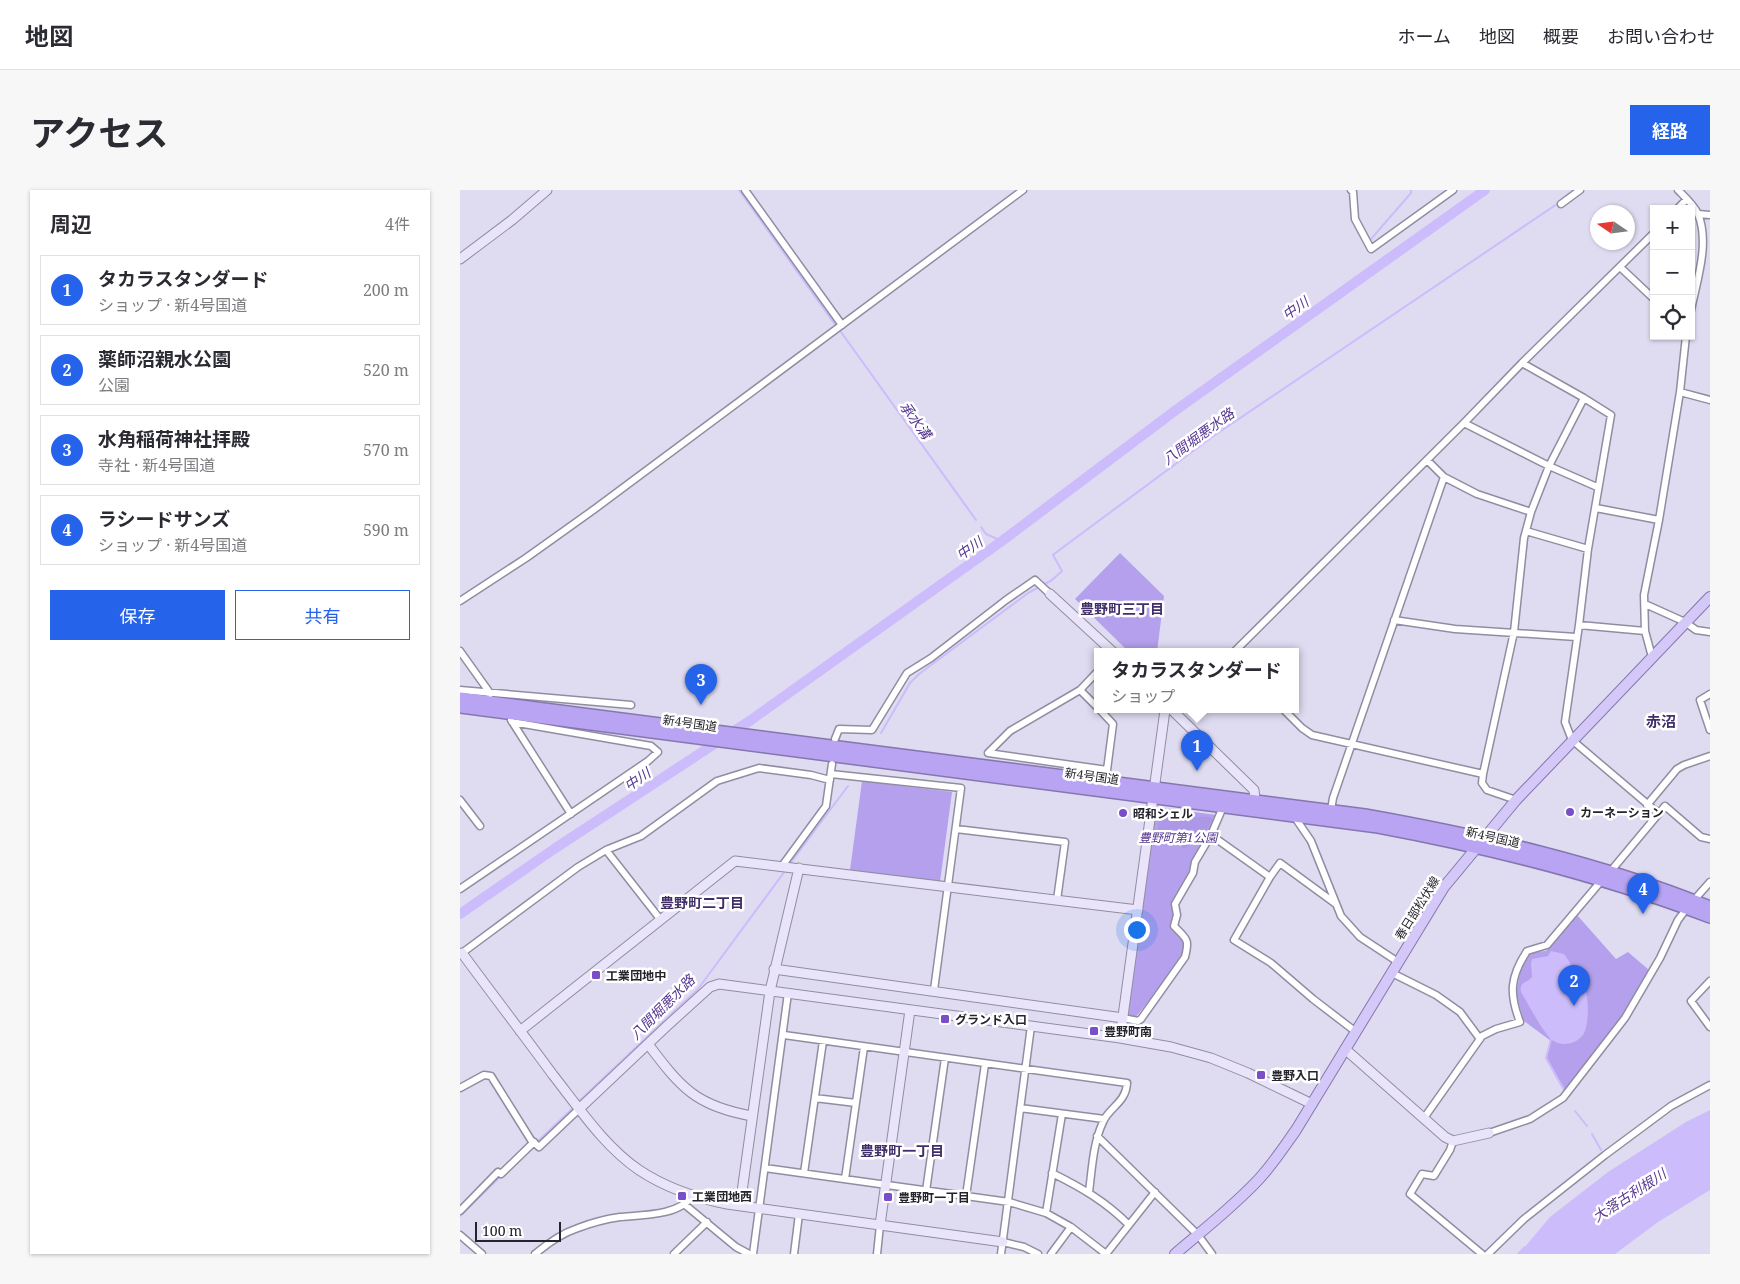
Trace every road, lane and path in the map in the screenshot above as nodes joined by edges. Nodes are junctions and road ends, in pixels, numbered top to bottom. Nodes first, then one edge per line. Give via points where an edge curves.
1 (547, 190) edge
2 (745, 190) edge
3 (1023, 190) edge
4 (1351, 190) edge
5 (1453, 190) edge
6 (1580, 190) edge
7 (1678, 190) edge
8 (1687, 199) junction
9 (1561, 204) dead end
10 (1681, 205) edge
11 (1698, 214) junction
12 (1710, 216) edge
13 (1650, 237) edge
14 (460, 259) edge
15 (1620, 267) junction
16 (1650, 295) edge
17 (1694, 295) edge
18 (842, 325) junction
19 (1686, 340) edge
20 (1522, 363) junction
21 (1680, 392) junction
22 (1584, 398) junction
23 (1710, 400) edge
24 (1464, 423) junction
25 (1427, 460) junction
26 (1549, 466) junction
27 (1444, 477) junction
28 (1597, 487) junction
29 (1596, 508) junction
30 (1531, 512) junction
31 (1659, 520) junction
32 (1526, 531) junction
33 (1588, 549) junction
34 (1047, 591) joint
35 (1710, 597) edge
36 (460, 601) edge
37 (1644, 604) junction
38 (1394, 620) junction
39 (1685, 622) junction
40 (1579, 625) junction
41 (1646, 631) junction
42 (1514, 632) junction
43 (1710, 632) edge
44 (1576, 637) junction
45 (1109, 648) edge
46 (1238, 648) edge
47 (460, 651) edge
48 (1652, 657) junction
49 (1094, 675) edge
50 (460, 690) edge
51 (1080, 690) junction
52 (1710, 694) edge
53 (489, 697) junction
54 (460, 698) edge
55 (618, 704) junction
56 (1094, 704) edge
57 (631, 705) dead end
58 (460, 707) edge
59 (617, 713) dead end
60 (1103, 713) edge
61 (1165, 713) edge
62 (1177, 713) edge
63 (1287, 713) edge
64 (509, 718) junction
65 (1710, 730) edge
66 (835, 739) dead end
67 (1572, 740) junction
68 (1351, 745) junction
69 (1710, 756) edge
70 (832, 764) dead end
71 (1483, 774) junction
72 (830, 777) junction
73 (1154, 793) junction
74 (460, 800) edge
75 (1255, 800) junction
76 (1516, 800) junction
77 (1647, 805) junction
78 (1223, 807) junction
79 (1331, 810) junction
80 (1658, 813) junction
81 (571, 814) junction
82 (1293, 816) junction
83 (480, 826) dead end
84 (956, 829) junction
85 (1211, 835) junction
86 (1484, 838) junction
87 (1710, 840) edge
88 (1476, 848) junction
89 (606, 850) junction
90 (790, 867) junction
91 (1606, 876) junction
92 (1270, 877) junction
93 (1710, 882) edge
94 (948, 886) junction
95 (460, 889) edge
96 (1057, 900) junction
97 (1336, 904) junction
98 (1691, 904) junction
99 (1710, 906) edge
100 (1138, 910) junction
101 (1710, 917) edge
102 (660, 919) junction
103 (462, 953) joint
104 (1398, 962) junction
105 (774, 968) junction
106 (1392, 973) junction
107 (1710, 981) edge
108 (934, 990) junction
109 (770, 991) junction
110 (788, 993) junction
111 (910, 1010) junction
112 (1123, 1018) junction
113 (1031, 1026) junction
114 (1710, 1027) edge
115 (520, 1031) junction
116 (1356, 1032) junction
117 (784, 1035) junction
118 (1120, 1038) junction
119 (1480, 1040) junction
120 (823, 1041) junction
121 (648, 1044) junction
122 (864, 1047) junction
123 (1345, 1050) junction
124 (904, 1052) junction
125 (945, 1058) junction
126 (985, 1064) junction
127 (1025, 1069) junction
128 (1710, 1085) edge
129 (460, 1088) edge
130 (815, 1098) junction
131 (856, 1103) junction
132 (1312, 1104) junction
133 (577, 1106) junction
134 (1020, 1108) junction
135 (1062, 1114) junction
136 (752, 1116) junction
137 (1424, 1118) junction
138 (1104, 1119) junction
139 (1489, 1133) joint
140 (1098, 1136) junction
141 (1453, 1141) junction
142 (535, 1144) junction
143 (765, 1168) junction
144 (804, 1173) junction
145 (1052, 1173) junction
146 (845, 1179) junction
147 (886, 1185) junction
148 (926, 1191) junction
149 (1089, 1192) junction
150 (1156, 1192) junction
151 (692, 1196) junction
152 (966, 1196) junction
153 (1009, 1202) junction
154 (684, 1204) junction
155 (740, 1206) junction
156 (759, 1208) junction
157 (460, 1211) edge
158 (1046, 1213) junction
159 (800, 1214) junction
160 (707, 1222) junction
161 (880, 1225) junction
162 (1129, 1225) junction
163 (1071, 1227) junction
164 (460, 1235) edge
165 (1198, 1235) junction
166 (1003, 1242) junction
167 (482, 1254) edge
168 (536, 1254) edge
169 (674, 1254) edge
170 (749, 1254) edge
171 (753, 1254) edge
172 (794, 1254) edge
173 (877, 1254) edge
174 (1001, 1254) edge
175 (1038, 1254) edge
176 (1051, 1254) edge
177 (1106, 1254) edge
178 (1175, 1254) edge
179 (1212, 1254) edge
180 (1482, 1254) edge
181 (1488, 1254) edge

1 - 14 street
2 - 18 street
3 - 18 street
4 - 5 street via 1355,219 1371,249
6 - 9 street
7 - 8 street
8 - 10 street
8 - 11 street
11 - 12 street
11 - 17 street via 1704,240
13 - 15 street
15 - 16 street
15 - 20 street
18 - 36 street via 596,508
19 - 21 street
20 - 22 street
20 - 24 street
21 - 23 street
21 - 31 street
22 - 26 street
22 - 28 street via 1611,415
24 - 25 street
24 - 26 street
25 - 27 street
25 - 46 street
26 - 28 street
26 - 30 street
27 - 30 street via 1477,494
27 - 38 street
28 - 29 street
29 - 31 street
29 - 33 street
30 - 32 street
31 - 37 street
32 - 33 street
32 - 42 street
33 - 40 street
34 - 45 street
34 - 66 street via 1035,580 907,673 872,730 839,729
35 - 39 main road, 春日部松伏線
37 - 39 street
37 - 41 street
38 - 42 street via 1447,628
38 - 68 street
39 - 43 street via 1696,630
39 - 48 main road, 春日部松伏線
40 - 41 street
40 - 44 street
41 - 48 street
42 - 44 street
42 - 71 street
44 - 67 street via 1565,722
47 - 53 street
48 - 67 main road, 春日部松伏線
49 - 51 street
50 - 53 street
51 - 56 street
51 - 60 street via 1010,731 988,753 1107,770 1113,724
52 - 65 street via 1700,700
53 - 54 highway, 新4号国道
53 - 55 street
53 - 73 highway, 新4号国道
55 - 57 street
55 - 59 street
58 - 64 highway, 新4号国道
61 - 73 street
62 - 75 street via 1254,790
63 - 68 street via 1308,733
64 - 73 highway, 新4号国道 via 649,731
64 - 81 street
64 - 81 street via 651,746 658,752
67 - 76 main road, 春日部松伏線
67 - 77 street
68 - 71 street
68 - 79 street
69 - 77 street via 1677,769
70 - 72 street
71 - 76 street via 1482,784 1487,790
72 - 84 street via 961,788
72 - 89 street via 759,768 718,781 641,836
72 - 90 street via 826,806
73 - 75 highway, 新4号国道
73 - 78 highway, 新4号国道
73 - 100 street
74 - 83 street
75 - 79 highway, 新4号国道
76 - 86 main road, 春日部松伏線
77 - 80 street
78 - 82 highway, 新4号国道
78 - 85 street
79 - 86 highway, 新4号国道
80 - 87 street via 1665,806 1701,837
80 - 91 street
81 - 95 street
82 - 88 highway, 新4号国道 via 1378,827
82 - 97 street via 1312,841
84 - 94 street
84 - 96 street via 1066,842
85 - 92 street
85 - 112 street via 1175,904 1174,926 1187,939 1185,957 1141,1019
86 - 88 main road, 春日部松伏線
86 - 91 highway, 新4号国道 via 1545,853
88 - 91 highway, 新4号国道
88 - 104 main road, 春日部松伏線 via 1444,887
89 - 102 street
89 - 103 street
90 - 94 street
90 - 102 street via 732,862
90 - 105 street
91 - 98 highway, 新4号国道
91 - 119 street via 1547,945 1527,951 1517,969 1512,993 1520,1022 1496,1029
92 - 97 street via 1280,863
92 - 116 street via 1234,940 1271,963
93 - 98 street
94 - 96 street
94 - 108 street
96 - 100 street
97 - 104 street via 1341,916 1360,937
98 - 99 highway, 新4号国道
98 - 101 highway, 新4号国道
98 - 139 street via 1678,920 1625,1018 1564,1097 1530,1119
100 - 112 street
102 - 115 street
103 - 115 street
104 - 106 main road, 春日部松伏線
105 - 108 street
105 - 109 street
106 - 116 main road, 春日部松伏線
106 - 119 street via 1436,995 1460,1012
107 - 114 street via 1691,1001
108 - 112 street
109 - 110 street
109 - 121 street via 715,984
109 - 136 street
110 - 111 street
110 - 117 street
111 - 113 street
111 - 124 street
112 - 118 street
113 - 118 street
113 - 127 street
115 - 133 street
116 - 123 main road, 春日部松伏線
117 - 120 street
117 - 143 street
118 - 132 street via 1211,1058
119 - 137 street
120 - 122 street
120 - 130 street
121 - 133 street
121 - 136 street via 669,1072 695,1096 721,1110
122 - 124 street
122 - 131 street
123 - 132 main road, 春日部松伏線
123 - 137 street
124 - 125 street
124 - 147 street
125 - 126 street
125 - 148 street
126 - 127 street
126 - 152 street
127 - 134 street
127 - 138 street via 1128,1083 1127,1091
128 - 181 street via 1671,1106 1605,1155 1524,1219
129 - 142 street via 484,1075 491,1076
130 - 131 street
130 - 144 street
131 - 146 street
132 - 165 main road, 春日部松伏線 via 1260,1177
133 - 142 street via 539,1147
133 - 151 street via 605,1140 639,1170
134 - 135 street
134 - 153 street
135 - 138 street
135 - 145 street
136 - 155 street
137 - 141 street
138 - 140 street
139 - 141 street
140 - 149 street
140 - 150 street
141 - 180 street via 1434,1176 1422,1174 1410,1194
142 - 157 street via 501,1174 498,1172
143 - 144 street
143 - 156 street
144 - 146 street
145 - 149 street
145 - 158 street
146 - 147 street
147 - 148 street
147 - 161 street
148 - 152 street
149 - 162 street via 1113,1208
150 - 162 street
150 - 165 street
151 - 154 street
151 - 155 street
152 - 153 street
153 - 158 street
153 - 166 street
154 - 160 street
154 - 168 street via 648,1216 619,1218 577,1228
155 - 156 street
156 - 159 street
156 - 171 street
158 - 163 street
159 - 161 street
159 - 172 street
160 - 169 street
160 - 170 street
161 - 166 street
161 - 173 street
162 - 177 street
163 - 176 street
163 - 177 street
164 - 167 street
165 - 178 main road, 春日部松伏線
165 - 179 street
166 - 174 street
166 - 175 street

